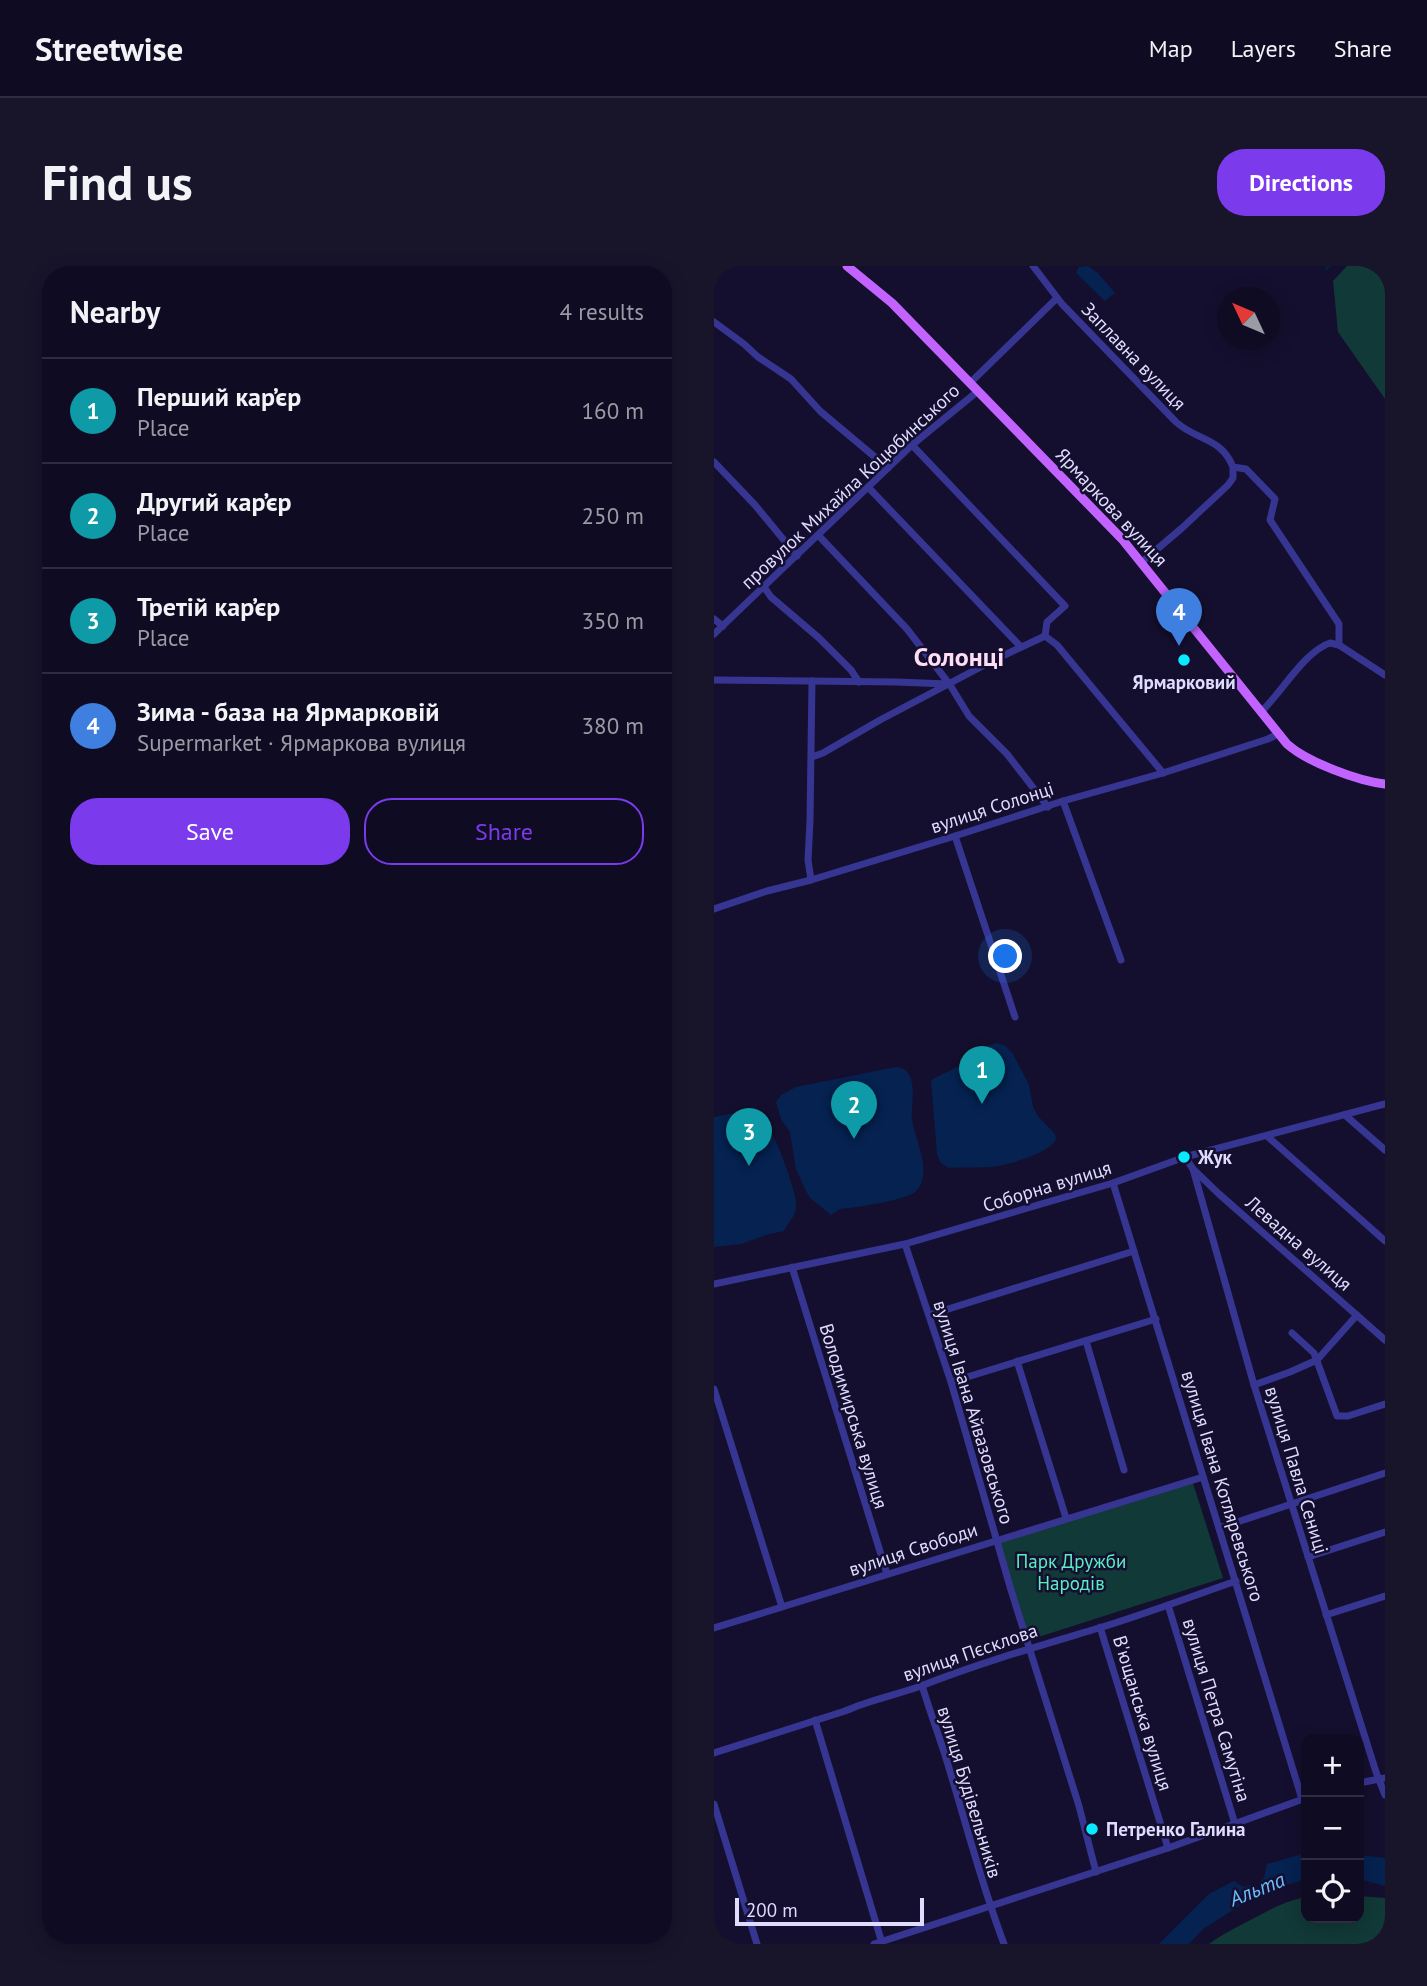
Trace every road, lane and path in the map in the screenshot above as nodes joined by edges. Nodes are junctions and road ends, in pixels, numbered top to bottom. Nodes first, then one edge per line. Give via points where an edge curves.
1 (847, 266) edge
2 (1034, 266) edge
3 (1057, 298) junction
4 (714, 322) edge
5 (970, 383) junction
6 (978, 391) junction
7 (912, 445) junction
8 (714, 462) edge
9 (1233, 467) junction
10 (888, 468) junction
11 (868, 487) junction
12 (819, 536) junction
13 (797, 556) junction
14 (1142, 562) junction
15 (764, 587) junction
16 (714, 619) edge
17 (723, 626) junction
18 (714, 635) edge
19 (1045, 636) junction
20 (1339, 645) junction
21 (1021, 648) junction
22 (1385, 675) edge
23 (714, 680) edge
24 (812, 681) junction
25 (859, 682) junction
26 (950, 685) junction
27 (1261, 712) junction
28 (1278, 734) junction
29 (812, 757) junction
30 (1163, 773) junction
31 (1385, 784) edge
32 (1063, 801) junction
33 (1048, 807) junction
34 (955, 836) junction
35 (811, 880) junction
36 (714, 909) edge
37 (1121, 960) dead end
38 (1015, 1017) dead end
39 (1385, 1104) edge
40 (1345, 1115) junction
41 (1267, 1136) junction
42 (1385, 1150) edge
43 (1185, 1157) junction
44 (1193, 1169) junction
45 (1113, 1183) junction
46 (1385, 1241) edge
47 (905, 1244) junction
48 (1134, 1251) junction
49 (792, 1267) junction
50 (714, 1284) edge
51 (929, 1315) junction
52 (1357, 1315) junction
53 (1156, 1319) junction
54 (1292, 1333) dead end
55 (1385, 1339) edge
56 (1086, 1341) junction
57 (1317, 1360) junction
58 (1017, 1361) junction
59 (951, 1382) junction
60 (1254, 1385) junction
61 (714, 1389) edge
62 (1385, 1404) edge
63 (1124, 1470) dead end
64 (1385, 1473) edge
65 (1203, 1476) junction
66 (1291, 1503) junction
67 (1066, 1518) junction
68 (1219, 1528) junction
69 (1385, 1532) edge
70 (997, 1539) junction
71 (1308, 1556) junction
72 (887, 1574) junction
73 (1236, 1581) junction
74 (1385, 1597) edge
75 (1168, 1605) junction
76 (782, 1607) junction
77 (1325, 1615) junction
78 (714, 1628) edge
79 (1100, 1628) junction
80 (1030, 1648) junction
81 (922, 1685) junction
82 (815, 1720) junction
83 (714, 1753) edge
84 (1382, 1778) edge
85 (1364, 1782) edge
86 (1385, 1795) edge
87 (1304, 1797) edge
88 (1301, 1799) edge
89 (714, 1804) edge
90 (1235, 1824) junction
91 (1167, 1848) junction
92 (1096, 1871) junction
93 (990, 1907) junction
94 (879, 1943) edge
95 (757, 1944) edge
96 (1003, 1944) edge

1 - 5 main road, Ярмаркова вулиця via 892,303
2 - 3 street, Заплавна вулиця
3 - 5 street
3 - 9 street, Заплавна вулиця via 1176,422 1218,446
4 - 10 street via 792,379 820,411
5 - 6 main road, Ярмаркова вулиця
6 - 7 street, провулок Михайла Коцюбинського
6 - 14 main road, Ярмаркова вулиця
7 - 10 street, провулок Михайла Коцюбинського
7 - 19 street via 1065,606 1047,622
8 - 13 street
9 - 14 street via 1228,485
9 - 20 street, Заплавна вулиця via 1246,469 1275,499 1270,520 1339,624
10 - 11 street, провулок Михайла Коцюбинського
11 - 12 street, провулок Михайла Коцюбинського
11 - 21 street
12 - 13 street, провулок Михайла Коцюбинського
12 - 26 street via 907,629
13 - 15 street, провулок Михайла Коцюбинського
14 - 27 main road, Ярмаркова вулиця
15 - 17 street, провулок Михайла Коцюбинського
15 - 25 street
16 - 17 street
17 - 18 street, провулок Михайла Коцюбинського
19 - 21 street
19 - 30 street
20 - 22 street
20 - 27 street via 1330,643 1318,649
21 - 26 street
23 - 24 street
24 - 25 street
24 - 29 street
25 - 26 street
26 - 29 street
26 - 33 street via 969,716 1007,754
27 - 28 main road, Ярмаркова вулиця
28 - 30 street, вулиця Солонці
28 - 31 main road, Ярмаркова вулиця via 1306,756 1354,777
29 - 35 street via 807,860
30 - 32 street, вулиця Солонці
32 - 33 street, вулиця Солонці
32 - 37 street
33 - 34 street, вулиця Солонці
34 - 35 street, вулиця Солонці
34 - 38 street
35 - 36 street, вулиця Солонці
39 - 40 street, Соборна вулиця
40 - 41 street, Соборна вулиця
40 - 42 street
41 - 43 street, Соборна вулиця
41 - 46 street
43 - 44 street
43 - 45 street, Соборна вулиця
44 - 52 street, Левадна вулиця
44 - 60 street, вулиця Павла Сениці
45 - 47 street, Соборна вулиця
45 - 48 street, вулиця Івана Котляревського
47 - 49 street, Соборна вулиця
47 - 51 street, вулиця Івана Айвазовського
48 - 51 street
48 - 53 street, вулиця Івана Котляревського
49 - 50 street, Соборна вулиця
49 - 72 street, Володимирська вулиця
51 - 59 street, вулиця Івана Айвазовського
52 - 55 street, Левадна вулиця
52 - 57 street
53 - 56 street
53 - 65 street, вулиця Івана Котляревського
54 - 57 street
56 - 58 street
56 - 63 street
57 - 60 street
57 - 62 street via 1337,1416
58 - 59 street
58 - 67 street
59 - 70 street, вулиця Івана Айвазовського
60 - 66 street, вулиця Павла Сениці
61 - 76 street
64 - 66 street
65 - 67 street, вулиця Свободи
65 - 68 street, вулиця Івана Котляревського
66 - 68 street
66 - 71 street, вулиця Павла Сениці
67 - 70 street, вулиця Свободи
68 - 73 street, вулиця Івана Котляревського
69 - 71 street
70 - 72 street, вулиця Свободи
70 - 80 street, вулиця Івана Айвазовського
71 - 77 street, вулиця Павла Сениці
72 - 76 street, вулиця Свободи
73 - 75 street, вулиця Пєсклова
73 - 87 street, вулиця Івана Котляревського
74 - 77 street
75 - 79 street, вулиця Пєсклова
75 - 90 street, вулиця Петра Самутіна
76 - 78 street, вулиця Свободи
77 - 84 street, вулиця Павла Сениці
79 - 80 street, вулиця Пєсклова
79 - 91 street, В'ющанська вулиця
80 - 81 street, вулиця Пєсклова
80 - 92 street, вулиця Івана Айвазовського
81 - 82 street, вулиця Пєсклова
81 - 93 street, вулиця Будівельників
82 - 83 street, вулиця Пєсклова
82 - 94 street
84 - 85 street
84 - 86 street, вулиця Павла Сениці
88 - 90 street
89 - 95 street
90 - 91 street
91 - 92 street
92 - 93 street
93 - 94 street
93 - 96 street, вулиця Будівельників

